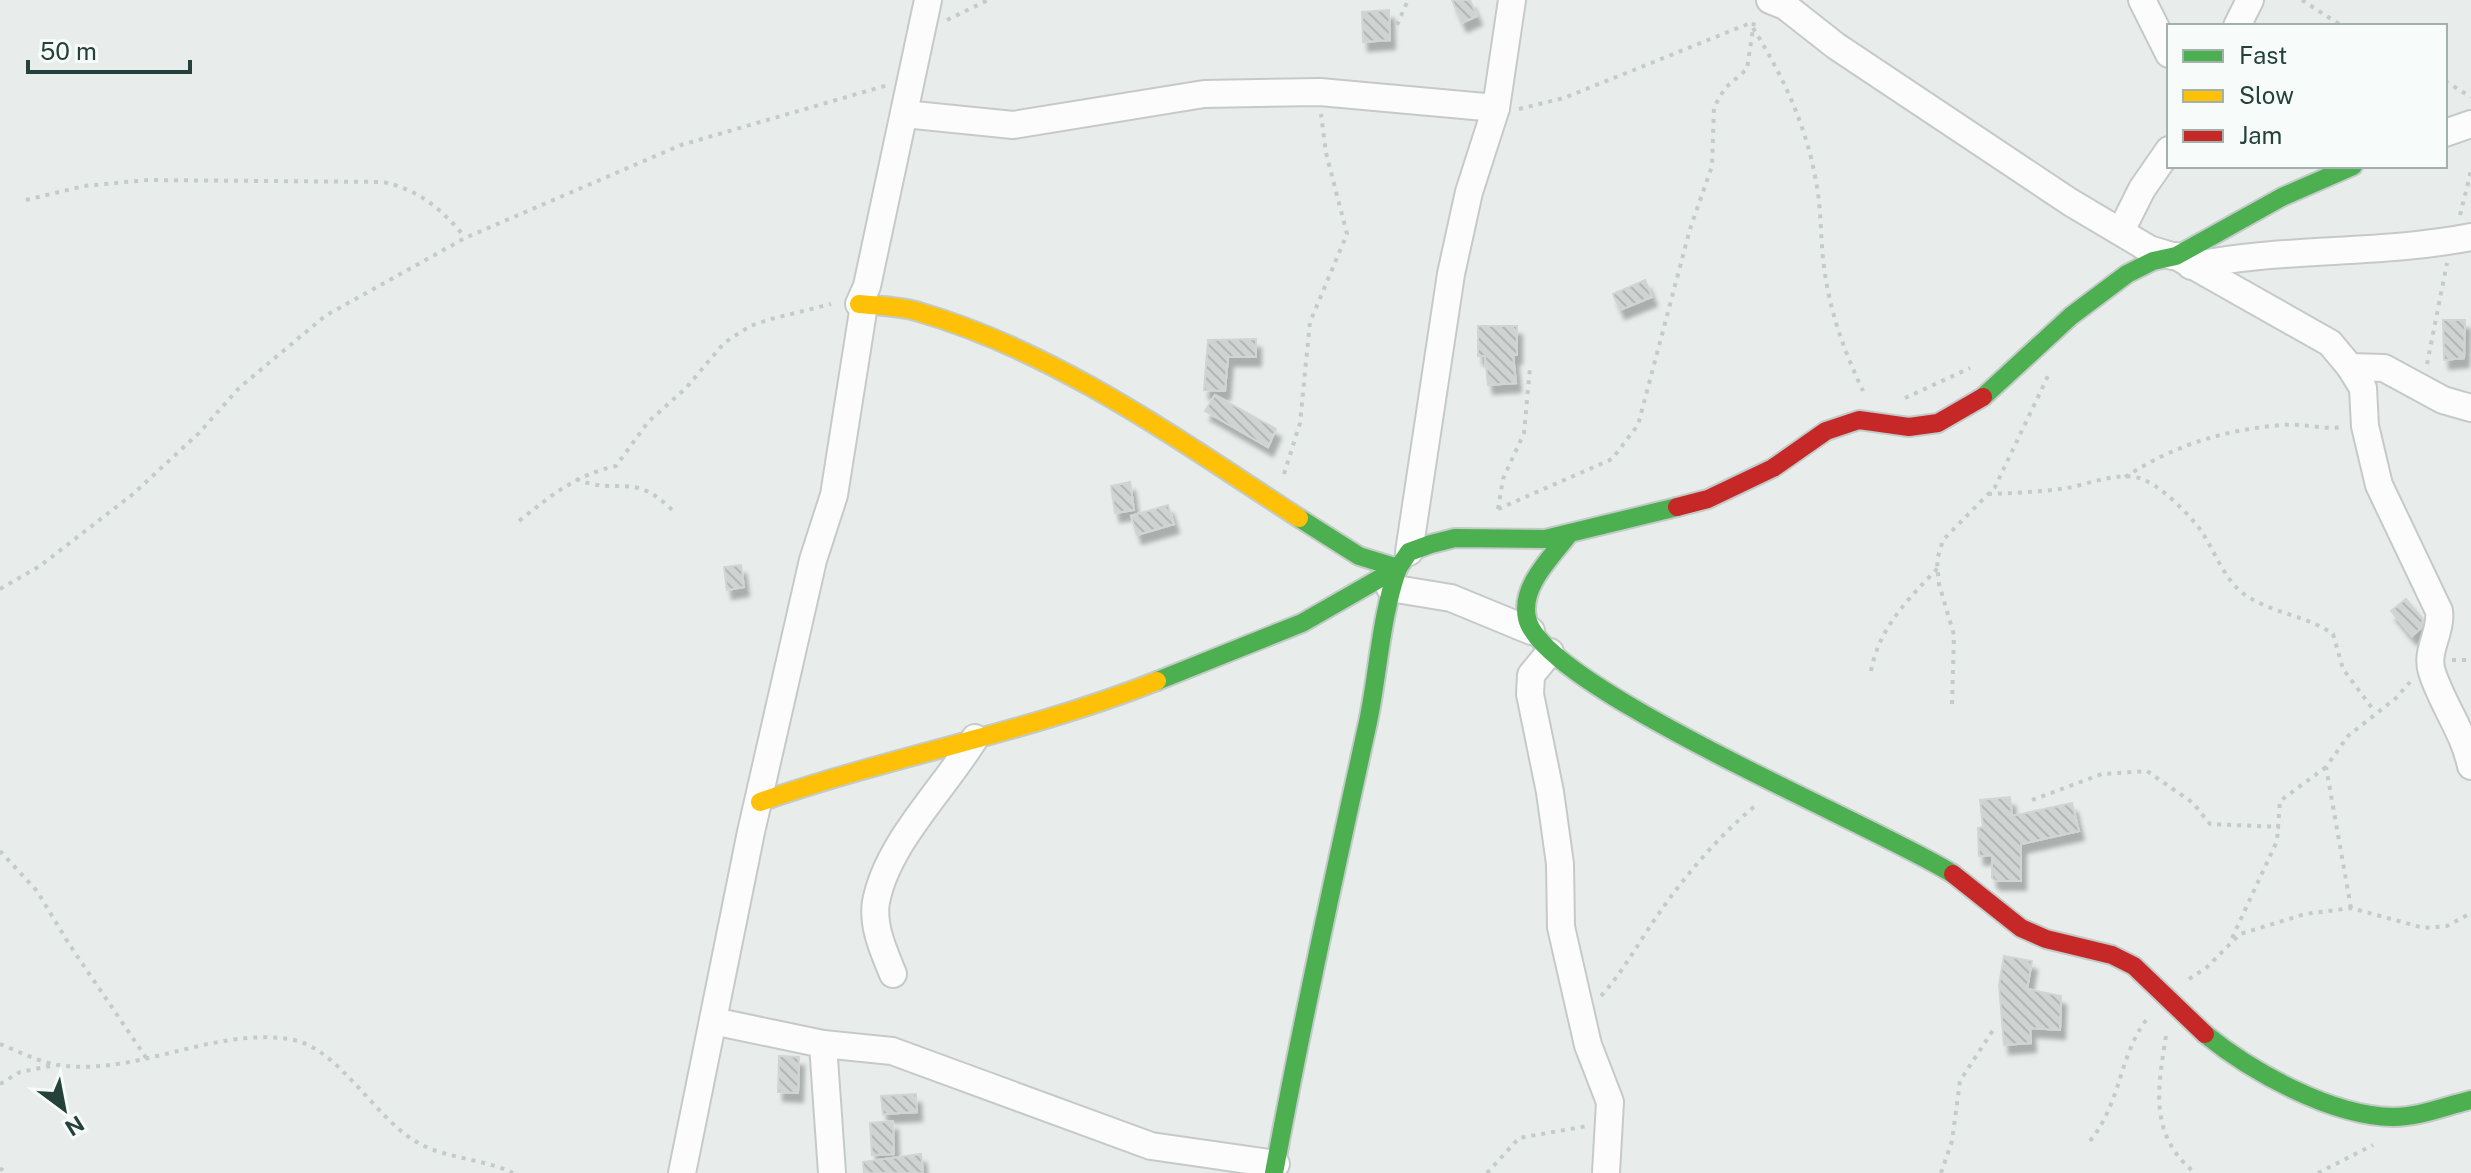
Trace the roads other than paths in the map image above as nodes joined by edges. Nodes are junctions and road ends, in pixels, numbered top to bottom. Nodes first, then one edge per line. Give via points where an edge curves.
1 (928, 0) edge
2 (1512, 0) edge
3 (2142, 0) edge
4 (2250, 0) edge
5 (1778, 3) edge
6 (2238, 24) edge
7 (2167, 50) edge
8 (1496, 108) junction
9 (904, 114) junction
10 (2471, 124) edge
11 (2447, 132) edge
12 (2167, 153) edge
13 (2348, 168) edge
14 (2121, 231) junction
15 (2462, 239) edge
16 (2180, 259) junction
17 (862, 304) junction
18 (2350, 367) junction
19 (2471, 408) edge
20 (1569, 534) junction
21 (1399, 570) junction
22 (1531, 631) junction
23 (1550, 652) junction
24 (975, 738) junction
25 (2471, 766) edge
26 (760, 802) junction
27 (893, 974) dead end
28 (713, 1021) junction
29 (823, 1044) junction
30 (2471, 1100) edge
31 (1275, 1169) edge
32 (682, 1173) edge
33 (832, 1173) edge
34 (1606, 1173) edge

1 - 9 street
2 - 8 street
3 - 7 street
4 - 6 street
5 - 14 street via 2070,202
8 - 9 street via 1320,92 1204,94 1013,125
8 - 21 street via 1469,192 1451,274
9 - 17 street
10 - 11 street
12 - 14 street
13 - 16 street via 2282,197
14 - 16 street via 2149,249
15 - 16 street via 2295,256
16 - 18 street via 2330,343
16 - 20 street via 2159,257 2103,289 1961,414 1909,427 1865,421 1826,431 1773,468 1708,499
17 - 21 street via 917,311 996,340 1086,386 1359,556
17 - 26 street via 834,495 813,560
18 - 19 street via 2384,368
18 - 25 street via 2363,388 2365,426 2383,495 2439,611 2432,673
20 - 21 street via 1545,539 1465,538
20 - 22 street via 1524,601
21 - 22 street
21 - 24 street via 1302,623 1096,705
21 - 31 street via 1313,965
22 - 23 street
23 - 30 street via 1604,691 1948,870 2021,928 2128,962 2203,1033 2265,1074 2353,1109 2392,1117
23 - 34 street via 1531,675 1530,694 1558,849 1561,927 1581,1019 1609,1095
24 - 26 street via 845,772
24 - 27 street via 900,843 876,903 877,929
26 - 28 street
28 - 29 street
28 - 32 street
29 - 31 street via 892,1051 1151,1146
29 - 33 street

